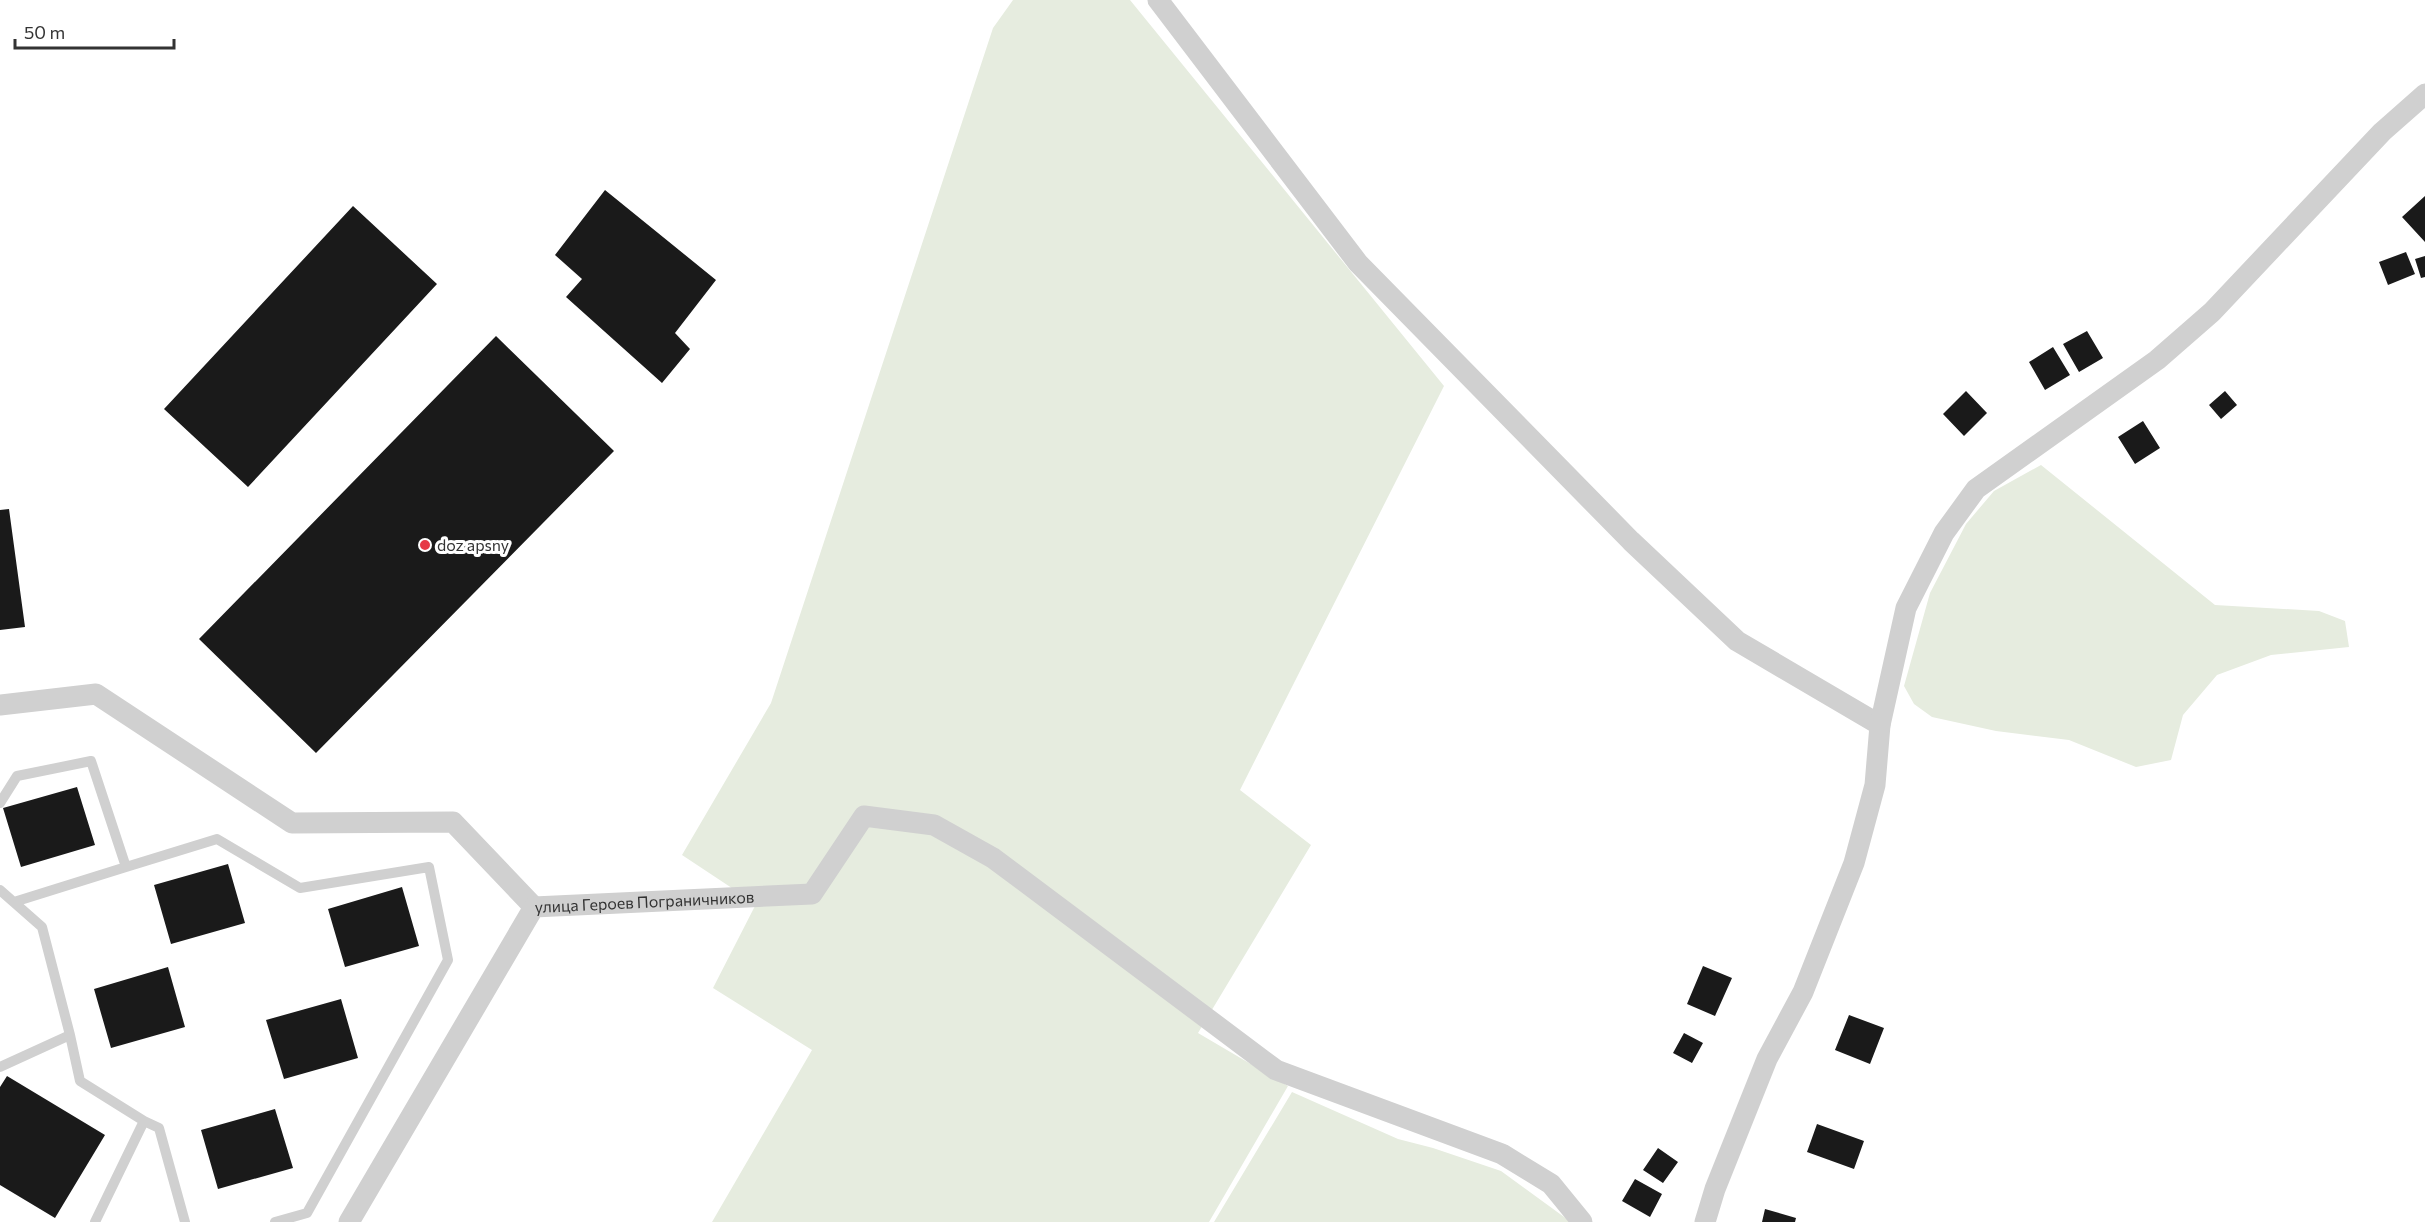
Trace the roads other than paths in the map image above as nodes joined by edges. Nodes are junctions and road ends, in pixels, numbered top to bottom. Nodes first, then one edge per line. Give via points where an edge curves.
1 (1158, 0) edge
2 (2425, 94) edge
3 (0, 705) edge
4 (1880, 725) junction
5 (0, 803) edge
6 (126, 867) junction
7 (0, 890) edge
8 (14, 902) junction
9 (534, 907) junction
10 (70, 1035) junction
11 (0, 1067) edge
12 (144, 1121) junction
13 (95, 1222) edge
14 (185, 1222) edge
15 (275, 1222) edge
16 (349, 1222) edge
17 (1582, 1222) edge
18 (1705, 1222) edge

1 - 4 street via 1358,263 1631,541 1737,641
2 - 4 street via 2382,132 2212,312 2157,360 1976,489 1944,534 1906,608
3 - 9 street via 96,694 292,823 453,822
4 - 18 street via 1875,785 1854,863 1803,992 1767,1059
5 - 6 lane via 17,776 91,761
6 - 8 lane
6 - 15 lane via 218,839 300,888 429,867 448,960 307,1213
7 - 8 lane
8 - 10 lane via 42,927
9 - 16 street, улица Героев Пограничников
9 - 17 street, улица Героев Пограничников via 812,894 864,816 934,825 993,858 1276,1070 1502,1154 1551,1184
10 - 11 lane
10 - 12 lane via 80,1081
12 - 13 lane
12 - 14 lane via 159,1128

